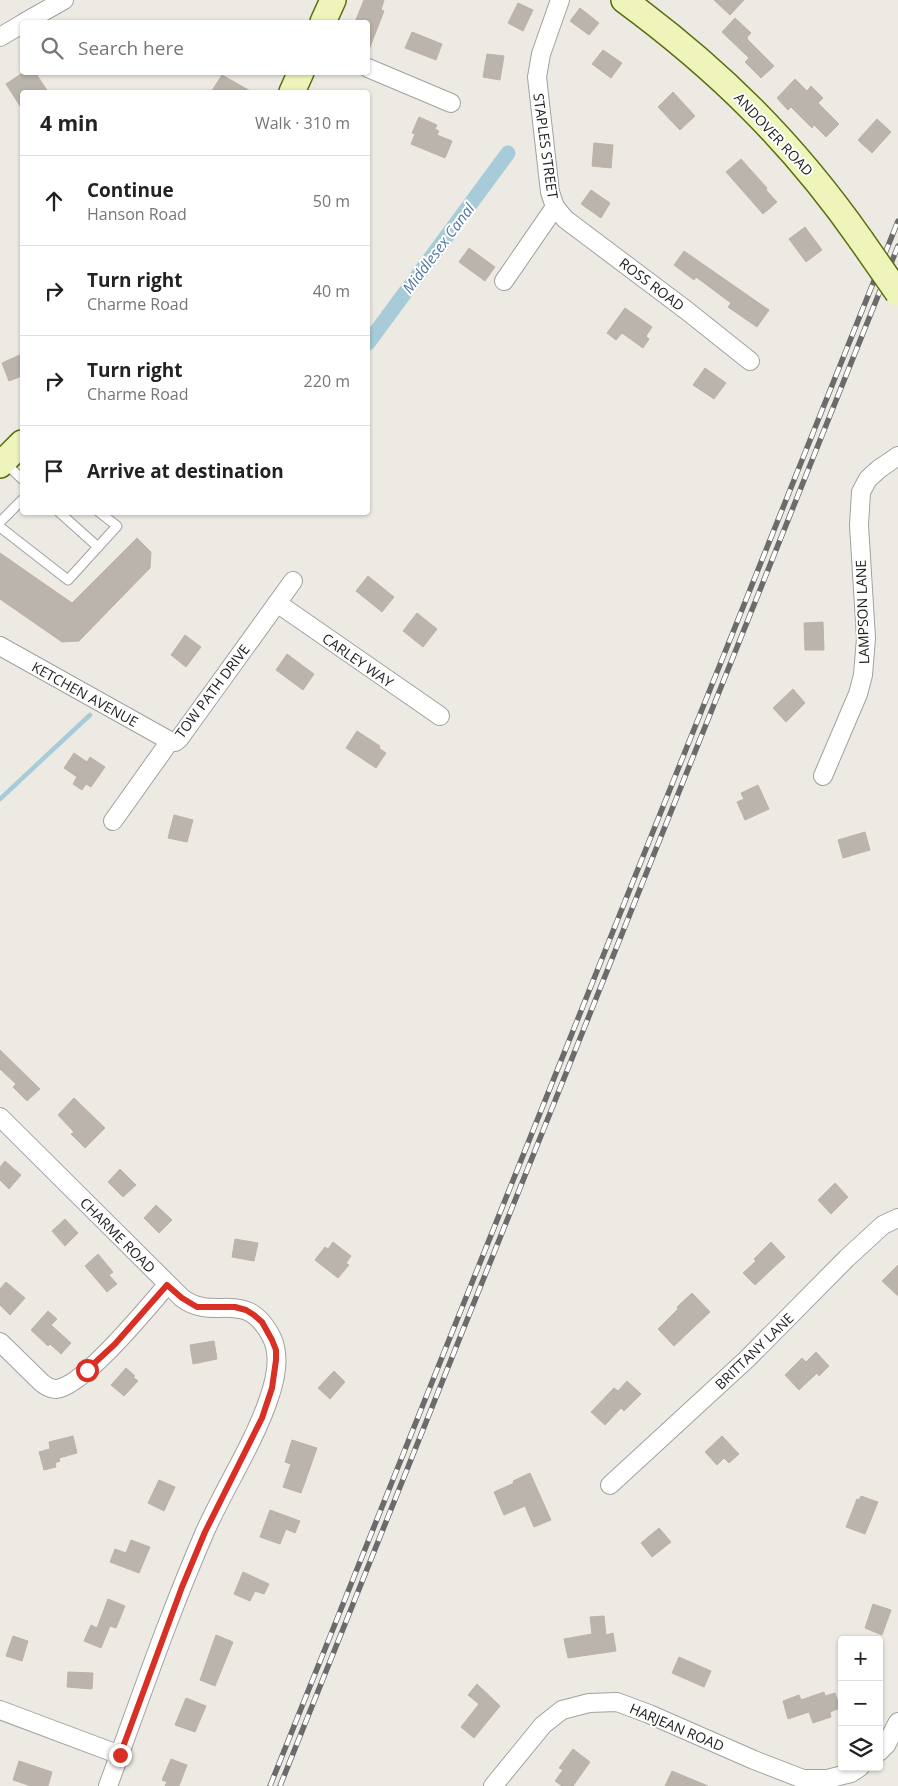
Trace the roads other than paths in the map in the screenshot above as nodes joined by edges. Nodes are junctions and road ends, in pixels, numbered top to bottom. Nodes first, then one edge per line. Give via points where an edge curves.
1 (64, 0) edge
2 (333, 0) edge
3 (560, 0) edge
4 (624, 0) edge
5 (29, 20) edge
6 (324, 20) edge
7 (20, 25) edge
8 (0, 37) edge
9 (370, 69) edge
10 (300, 75) edge
11 (293, 90) edge
12 (451, 103) dead end
13 (555, 206) junction
14 (504, 281) dead end
15 (898, 293) edge
16 (750, 361) dead end
17 (7, 453) edge
18 (898, 456) edge
19 (20, 476) edge
20 (20, 502) edge
21 (62, 515) edge
22 (103, 515) edge
23 (0, 522) edge
24 (0, 527) edge
25 (98, 547) junction
26 (292, 581) dead end
27 (277, 603) junction
28 (0, 646) edge
29 (440, 716) dead end
30 (170, 741) junction
31 (823, 776) dead end
32 (113, 821) dead end
33 (0, 1117) edge
34 (898, 1218) edge
35 (167, 1285) junction
36 (0, 1342) edge
37 (610, 1485) dead end
38 (0, 1710) edge
39 (898, 1722) edge
40 (883, 1748) edge
41 (120, 1755) junction
42 (854, 1771) edge
43 (108, 1786) edge
44 (493, 1786) edge

1 - 5 street
2 - 6 main road
3 - 13 street, STAPLES STREET via 541,54 537,77 550,192
4 - 15 main road, ANDOVER ROAD, bridge via 688,49 773,129 827,193
7 - 8 street
9 - 12 street
10 - 11 main road
13 - 14 street, STAPLES STREET
13 - 16 street, ROSS ROAD via 565,219
17 - 19 lane
18 - 31 street, LAMPSON LANE via 868,479 861,492 858,525 866,638 863,676
20 - 23 lane
21 - 25 lane
22 - 25 lane via 117,526
24 - 25 lane via 68,580
26 - 27 street, TOW PATH DRIVE
27 - 29 street, CARLEY WAY
27 - 30 street, TOW PATH DRIVE via 178,739
28 - 30 street, KETCHEN AVENUE
30 - 32 street, TOW PATH DRIVE
33 - 35 street, CHARME ROAD
34 - 37 street, BRITTANY LANE via 883,1225 847,1258 747,1359
35 - 36 street via 102,1358 71,1382 55,1389 42,1383
35 - 41 street, CHARME ROAD via 197,1307 235,1307 254,1315 272,1340 276,1360 272,1388 262,1418 205,1532
38 - 41 street
39 - 40 street
41 - 43 street, CHARME ROAD
42 - 44 street, HARJEAN ROAD via 827,1779 803,1779 617,1702 589,1703 562,1710 543,1724

